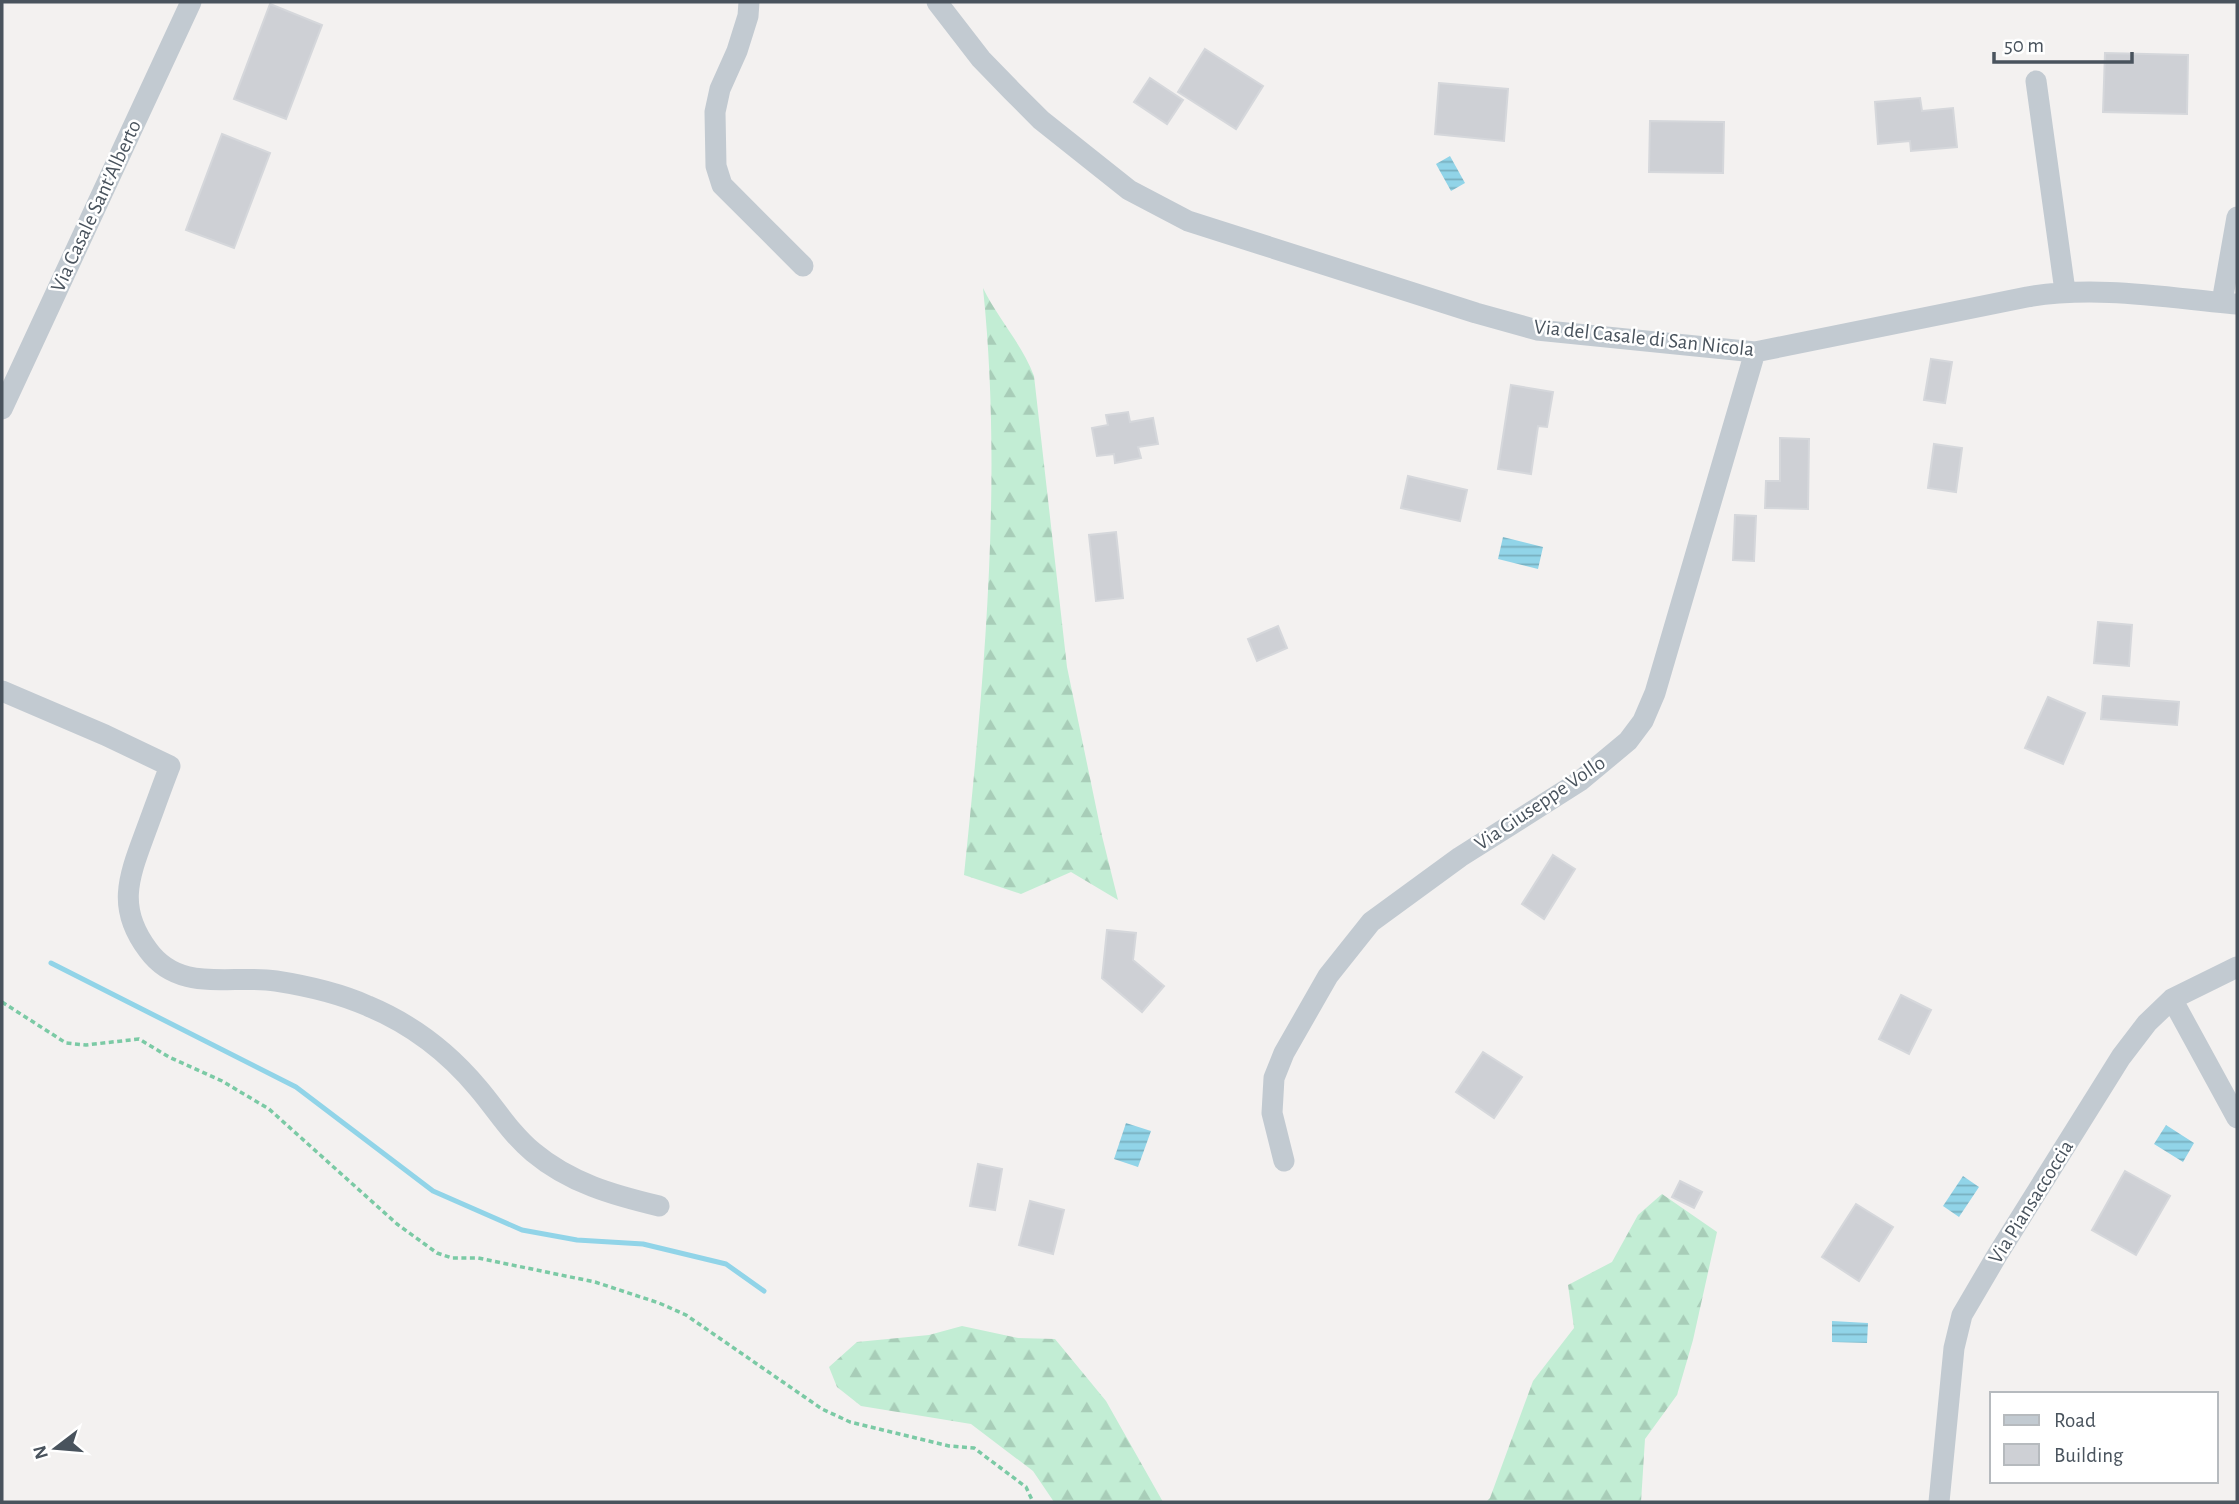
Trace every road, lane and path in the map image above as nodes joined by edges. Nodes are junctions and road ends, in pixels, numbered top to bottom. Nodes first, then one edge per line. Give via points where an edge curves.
1 (191, 2) edge
2 (749, 2) edge
3 (937, 2) edge
4 (2036, 81) dead end
5 (2237, 217) edge
6 (803, 266) dead end
7 (2065, 291) junction
8 (2230, 303) edge
9 (1755, 352) junction
10 (2, 410) edge
11 (2, 691) edge
12 (2237, 967) edge
13 (2172, 999) junction
14 (2, 1002) edge
15 (2237, 1118) edge
16 (1284, 1161) dead end
17 (659, 1206) dead end
18 (1033, 1502) edge
19 (1939, 1502) edge

1 - 10 street, Via Casale Sant'Alberto
2 - 6 street via 715,112 716,166 722,185
3 - 9 street, Via del Casale di San Nicola via 981,59 1041,120 1129,190 1188,221 1537,330
4 - 7 street
5 - 8 street
7 - 8 street, Via del Casale di San Nicola
7 - 9 street, Via del Casale di San Nicola
9 - 16 street, Via Giuseppe Vollo via 1643,721 1628,741 1580,781 1460,857 1371,922 1328,976 1277,1069 1272,1113
11 - 17 street via 170,766 127,893 135,930 159,963 195,980 276,981 333,992 371,1007 414,1030 445,1054 542,1159 584,1184
12 - 13 street, Via Piansaccoccia
13 - 15 street
13 - 19 street, Via Piansaccoccia via 2121,1057 1962,1315 1954,1348
14 - 18 path via 66,1043 139,1039 222,1082 269,1110 397,1224 437,1253 595,1282 668,1307 725,1340 822,1409 850,1422 974,1448 1026,1487

